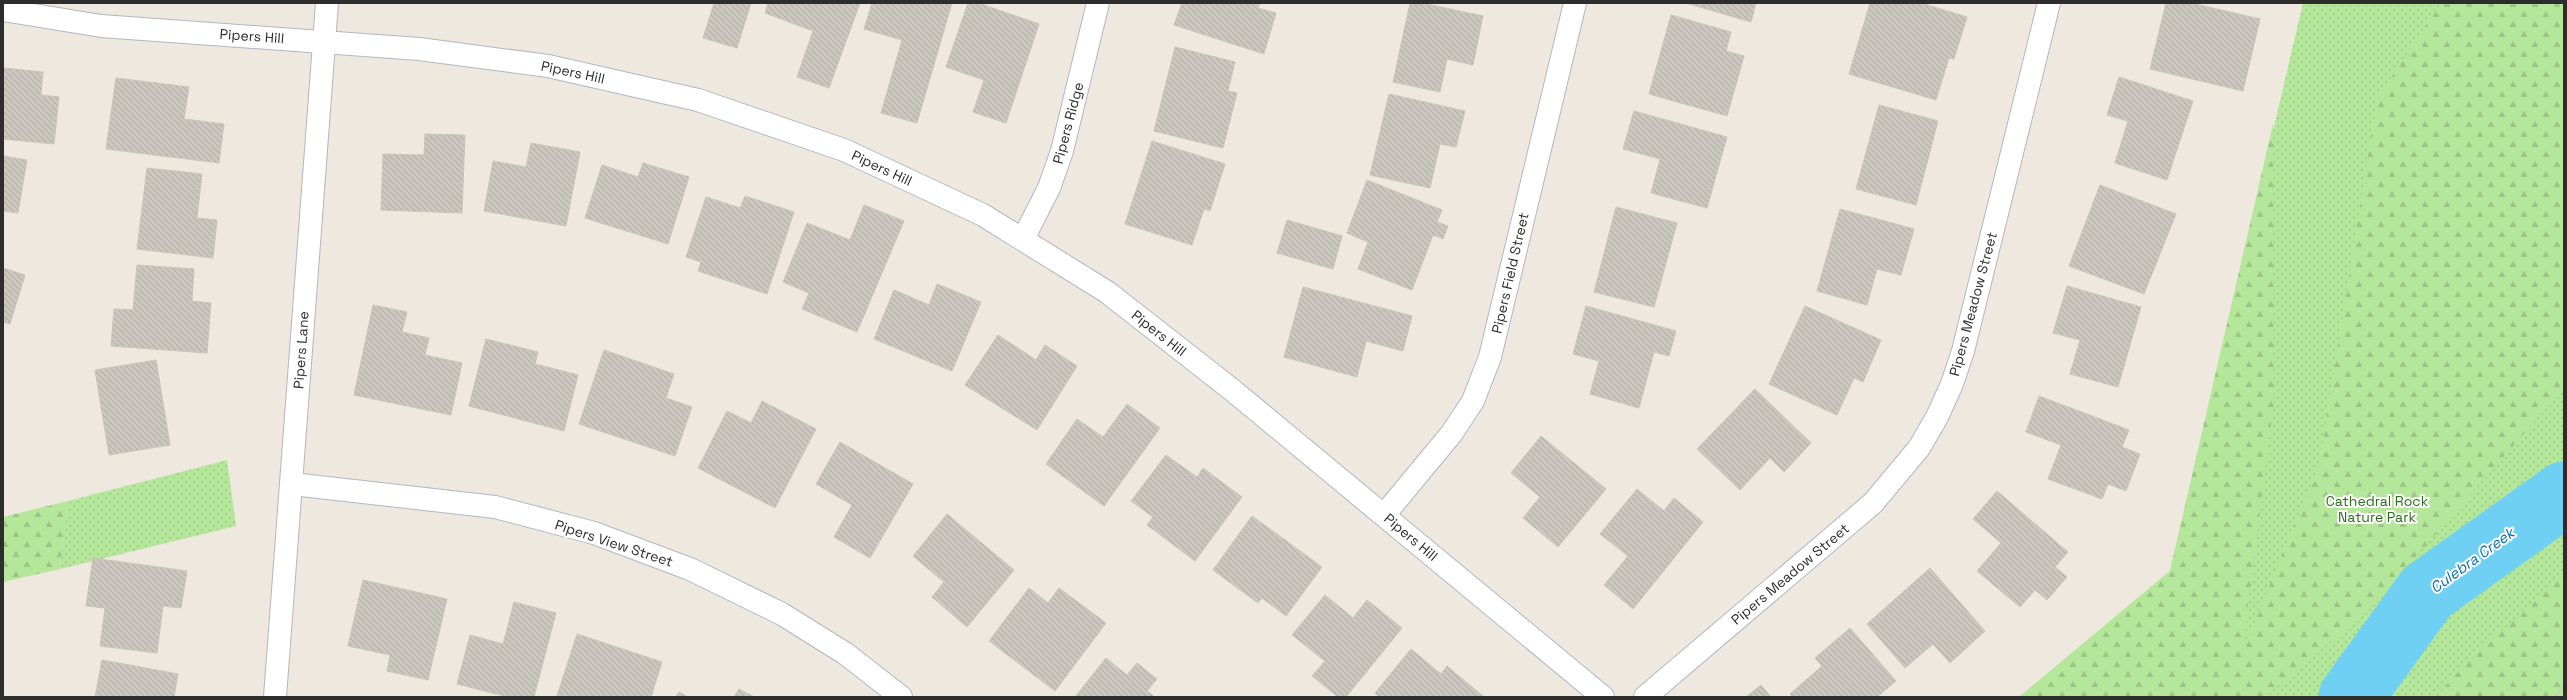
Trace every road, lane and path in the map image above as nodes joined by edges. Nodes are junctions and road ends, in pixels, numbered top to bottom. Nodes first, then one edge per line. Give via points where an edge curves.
1 (327, 3) edge
2 (1098, 3) edge
3 (1575, 3) edge
4 (2049, 3) edge
5 (3, 10) edge
6 (324, 41) junction
7 (1023, 239) junction
8 (292, 484) junction
9 (1384, 515) junction
10 (2564, 687) edge
11 (276, 697) edge
12 (901, 697) edge
13 (1603, 697) edge
14 (1645, 697) edge
15 (2554, 697) edge

1 - 6 street, Pipers Lane
2 - 7 street, Pipers Ridge via 1062,152 1049,188
3 - 9 street, Pipers Field Street via 1490,357 1473,401 1452,433
4 - 14 street, Pipers Meadow Street via 1963,351 1952,384 1934,423 1915,454 1873,503
5 - 6 street, Pipers Hill via 101,26
6 - 7 street, Pipers Hill via 419,49 548,66 698,100 844,150 983,215
6 - 8 street, Pipers Lane
7 - 9 street, Pipers Hill via 1107,292 1231,389
8 - 11 street, Pipers Lane
8 - 12 street, Pipers View Street via 495,507 594,533 690,569 782,614 846,654
9 - 13 street, Pipers Hill
10 - 15 path

